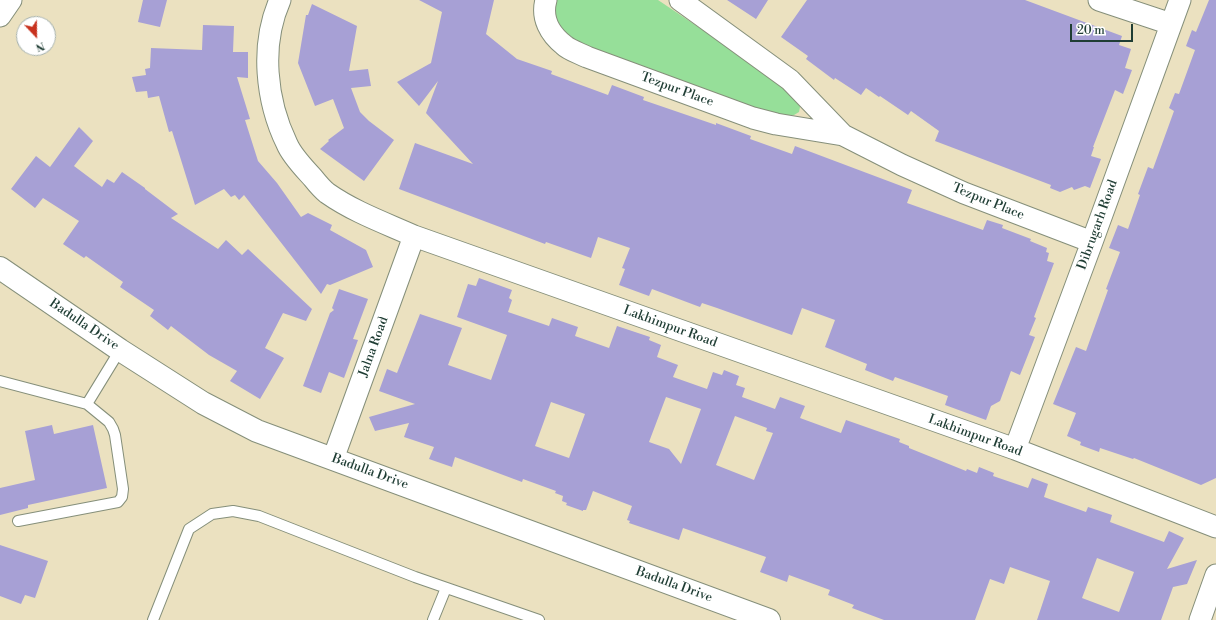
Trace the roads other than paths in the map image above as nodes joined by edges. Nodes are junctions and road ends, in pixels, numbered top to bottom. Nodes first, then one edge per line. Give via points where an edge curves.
1 (11, 0) edge
2 (280, 0) edge
3 (546, 0) edge
4 (680, 0) edge
5 (1099, 0) edge
6 (1180, 0) edge
7 (0, 16) edge
8 (1171, 24) junction
9 (843, 135) junction
10 (414, 236) junction
11 (1092, 242) junction
12 (0, 268) edge
13 (120, 350) junction
14 (0, 381) edge
15 (87, 404) junction
16 (1015, 449) junction
17 (333, 459) junction
18 (18, 521) dead end
19 (1216, 527) edge
20 (1216, 575) edge
21 (446, 588) junction
22 (153, 620) edge
23 (434, 620) edge
24 (539, 620) edge
25 (769, 620) edge
26 (1200, 620) edge

1 - 7 street
2 - 10 street, Lakhimpur Road via 270,38 268,73 274,111 287,146 326,192 353,209
3 - 9 street, Tezpur Place via 544,6 548,28 564,46 587,57 753,118
4 - 9 street, Tezpur Place via 790,80
5 - 8 street
6 - 8 street, Dibrugarh Road
8 - 11 street, Dibrugarh Road
9 - 11 street, Tezpur Place via 964,193
10 - 16 street, Lakhimpur Road
10 - 17 street, Jalna Road
11 - 16 street, Dibrugarh Road
12 - 13 street, Badulla Drive
13 - 15 lane
13 - 17 street, Badulla Drive via 210,407 257,431
14 - 15 lane
15 - 18 lane via 109,422 115,436 122,497 118,502
16 - 19 street, Lakhimpur Road
17 - 25 street, Badulla Drive
20 - 26 street
21 - 22 lane via 259,516 233,511 212,514 189,529
21 - 23 lane
21 - 24 lane

